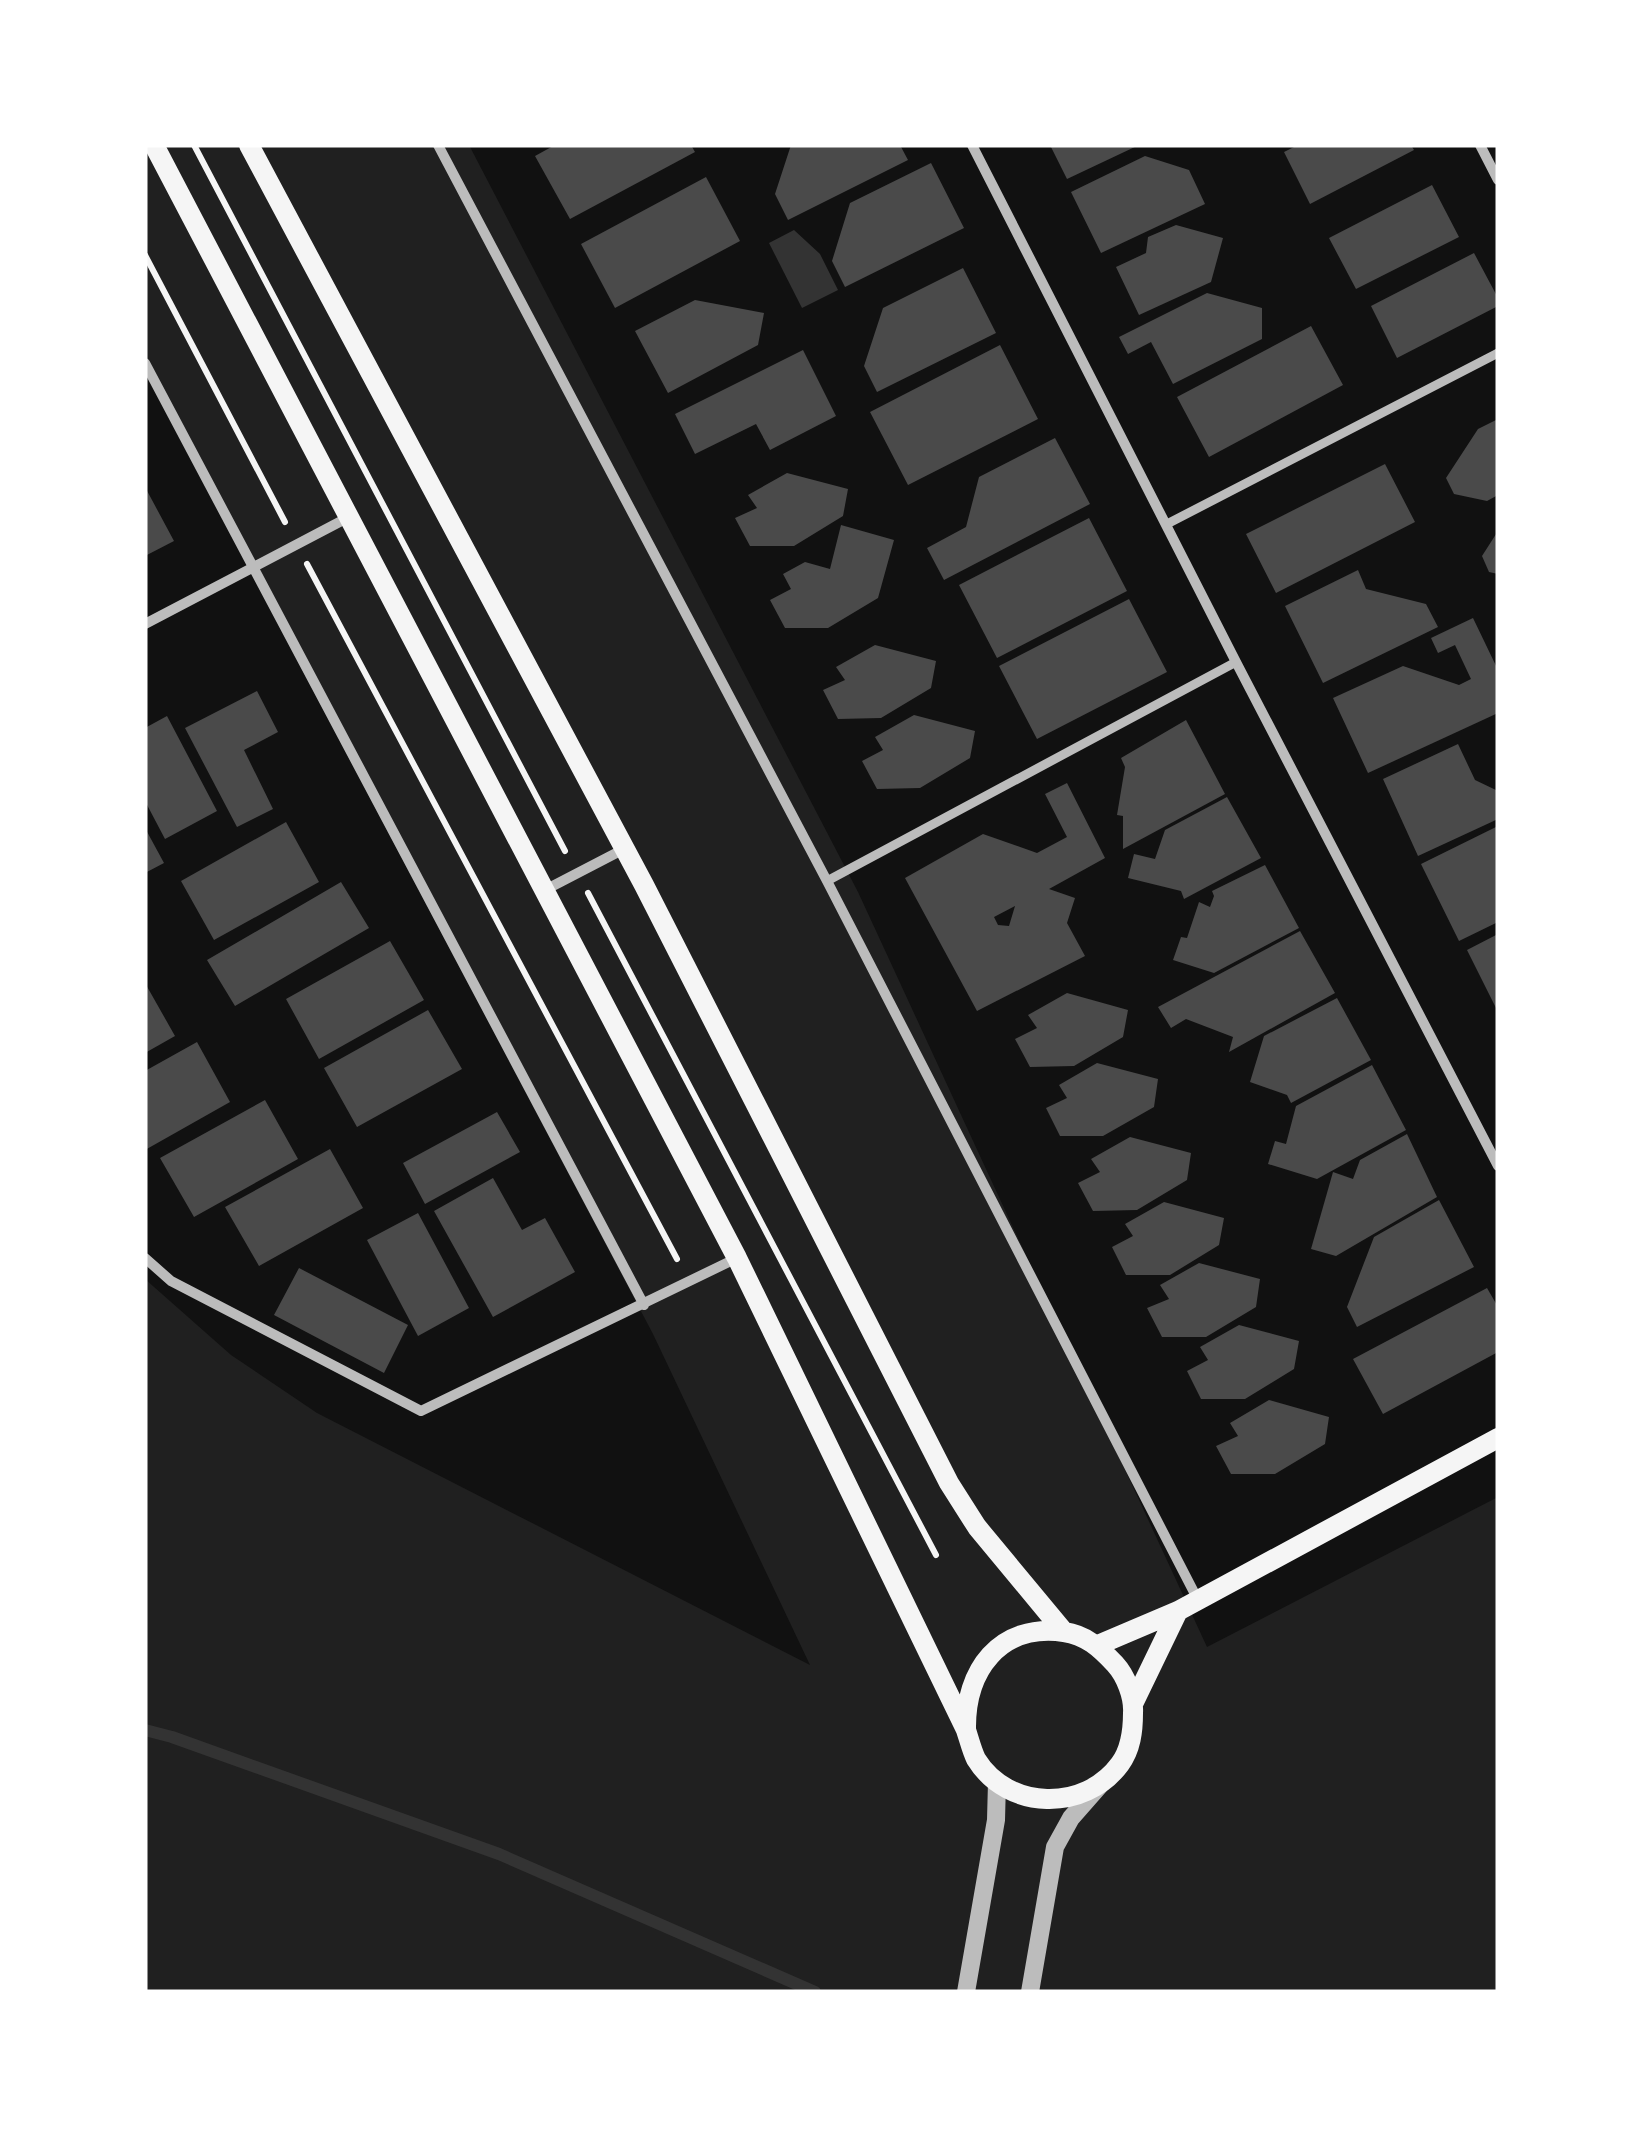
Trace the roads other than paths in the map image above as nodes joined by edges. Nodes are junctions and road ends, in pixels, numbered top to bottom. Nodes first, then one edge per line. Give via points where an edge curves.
1 (154, 145) edge
2 (249, 145) edge
3 (438, 145) edge
4 (972, 145) edge
5 (1480, 145) edge
6 (1498, 180) edge
7 (1498, 353) edge
8 (145, 363) edge
9 (350, 516) junction
10 (1166, 524) junction
11 (252, 569) junction
12 (145, 624) edge
13 (1236, 662) junction
14 (624, 849) junction
15 (827, 881) junction
16 (544, 890) junction
17 (1498, 1166) edge
18 (145, 1258) edge
19 (737, 1258) junction
20 (644, 1305) junction
21 (1498, 1438) edge
22 (1198, 1600) junction
23 (1178, 1612) junction
24 (1064, 1632) junction
25 (1098, 1646) junction
26 (1134, 1702) junction
27 (966, 1730) junction
28 (997, 1782) junction
29 (1102, 1783) junction
30 (966, 1992) edge
31 (1030, 1992) edge

1 - 9 main road
2 - 14 main road
3 - 15 street
4 - 10 street
5 - 6 street
7 - 10 street
8 - 11 street
9 - 11 street
9 - 16 main road
10 - 13 street
11 - 12 street
11 - 20 street
13 - 15 street
13 - 17 street
14 - 16 street
14 - 24 main road via 948,1482
15 - 22 street
16 - 19 main road
18 - 20 street via 171,1281 421,1411
19 - 20 street
19 - 27 main road
21 - 22 main road
22 - 23 main road
23 - 25 main road
23 - 26 main road
24 - 25 main road
24 - 27 main road via 1011,1640 990,1656 974,1677
25 - 26 main road via 1121,1670
26 - 29 main road via 1122,1762
27 - 28 main road via 976,1759
28 - 29 main road via 1022,1796 1050,1800
28 - 30 street
29 - 31 street via 1055,1847

